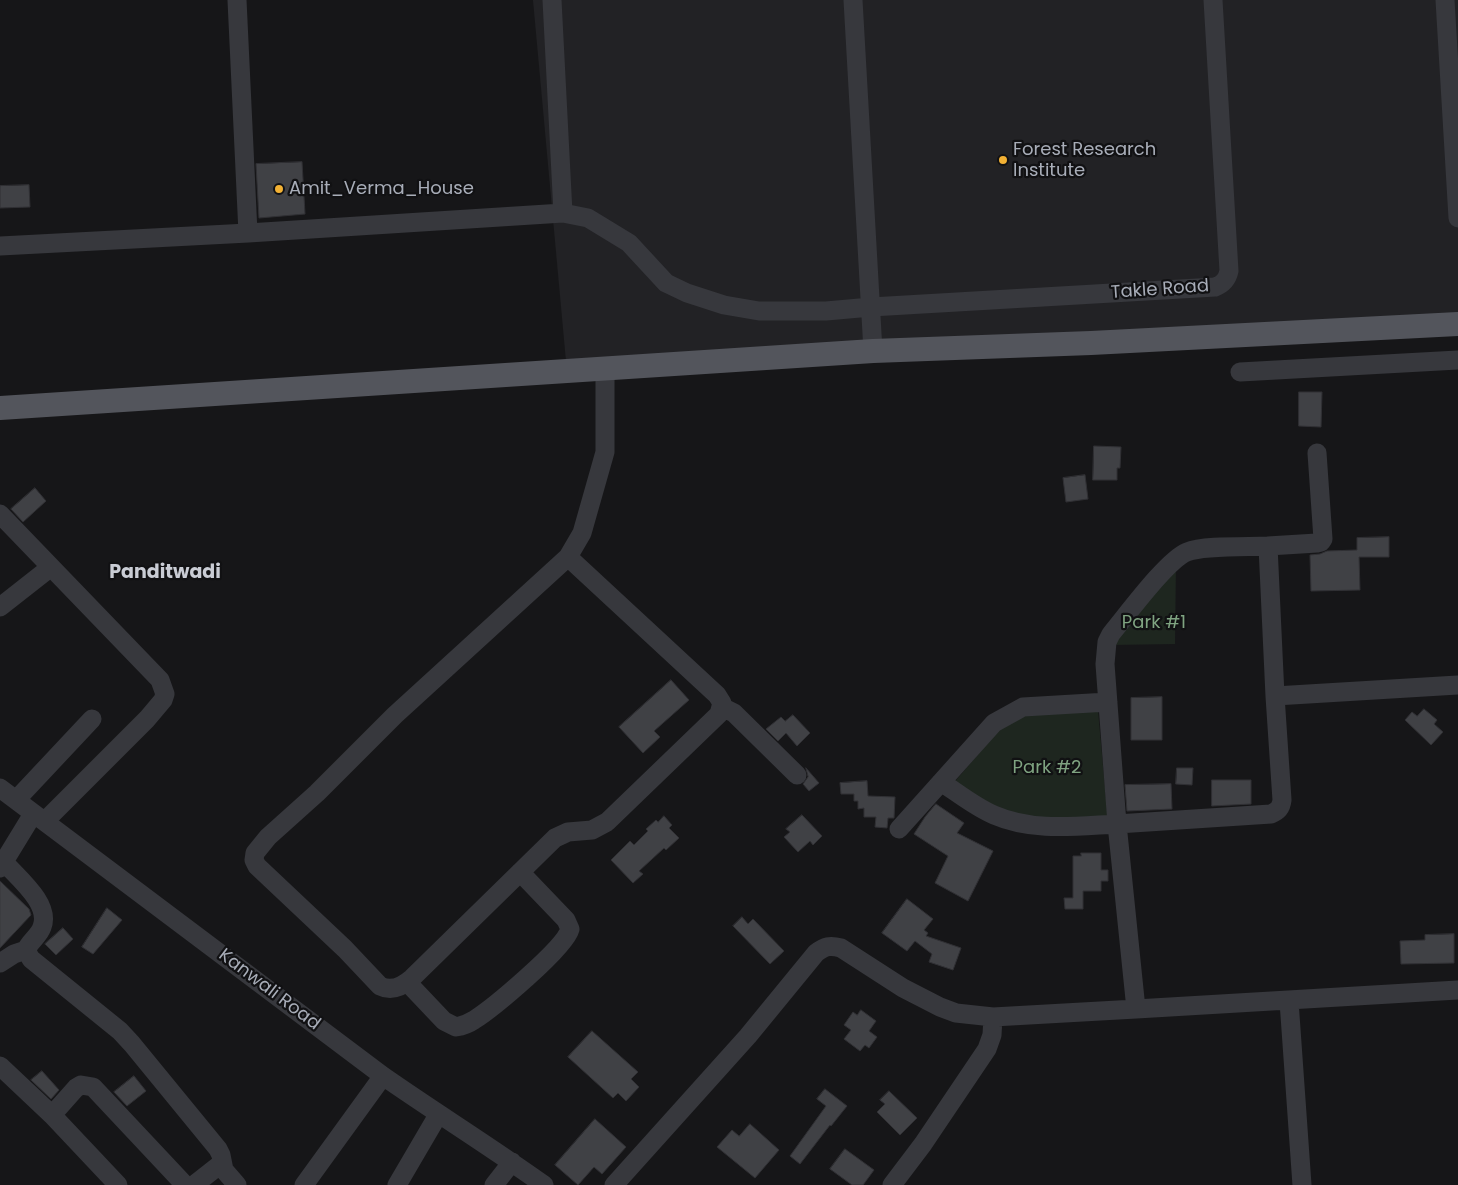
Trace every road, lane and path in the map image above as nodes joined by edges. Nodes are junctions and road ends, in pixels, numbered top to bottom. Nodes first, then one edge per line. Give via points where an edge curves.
1 (237, 0) edge
2 (552, 0) edge
3 (853, 0) edge
4 (1212, 0) edge
5 (1445, 0) edge
6 (563, 213) junction
7 (1458, 218) edge
8 (248, 233) junction
9 (0, 246) edge
10 (871, 307) junction
11 (1458, 324) edge
12 (873, 351) junction
13 (1458, 360) edge
14 (605, 368) junction
15 (1240, 372) dead end
16 (0, 408) edge
17 (1317, 453) dead end
18 (0, 514) edge
19 (1268, 546) junction
20 (568, 557) junction
21 (51, 567) junction
22 (0, 607) edge
23 (1458, 684) edge
24 (1275, 696) junction
25 (1108, 702) junction
26 (722, 706) junction
27 (92, 719) dead end
28 (797, 775) dead end
29 (941, 782) junction
30 (0, 788) edge
31 (16, 800) junction
32 (39, 817) junction
33 (1117, 824) junction
34 (899, 830) dead end
35 (1, 863) edge
36 (520, 872) junction
37 (26, 950) junction
38 (0, 963) edge
39 (407, 982) junction
40 (1458, 990) edge
41 (1289, 1000) junction
42 (1136, 1008) junction
43 (993, 1017) junction
44 (0, 1066) edge
45 (383, 1076) junction
46 (52, 1115) junction
47 (438, 1115) junction
48 (512, 1162) junction
49 (222, 1163) junction
50 (118, 1185) edge
51 (185, 1185) edge
52 (194, 1185) edge
53 (238, 1185) edge
54 (304, 1185) edge
55 (398, 1185) edge
56 (494, 1185) edge
57 (544, 1185) edge
58 (614, 1185) edge
59 (892, 1185) edge
60 (1302, 1185) edge

1 - 8 street
2 - 6 street
3 - 10 street
4 - 10 street, Takle Road via 1229,271 1222,284
5 - 7 street
6 - 8 street
6 - 10 street via 588,218 629,243 666,283 724,305 759,310 826,311
8 - 9 street
10 - 12 street
11 - 12 main road
12 - 14 main road
13 - 15 street
14 - 16 main road
14 - 20 street via 605,452 582,533
17 - 19 street via 1323,539 1317,543
18 - 21 street
19 - 24 street
19 - 25 street via 1200,548 1188,551 1173,562 1107,642
20 - 26 street via 717,695
20 - 39 street via 395,715 255,853 257,866 380,986 396,988
21 - 22 street
21 - 32 street via 160,680 165,694 146,720
23 - 24 street
24 - 33 street via 1282,800 1277,811
25 - 29 street via 1023,707 994,723
25 - 33 street
26 - 28 street via 734,713
26 - 36 street via 719,714 607,822 592,830 568,832 555,838
27 - 31 street
29 - 33 street via 993,815 1022,824 1065,827
29 - 34 street
30 - 31 street, Kanwali Road
31 - 32 street, Kanwali Road
32 - 35 street
32 - 45 street, Kanwali Road
33 - 42 street
35 - 37 street via 42,906 45,920 42,929
36 - 39 street
36 - 39 street via 566,920 570,929 546,959 475,1020 456,1028 444,1021
37 - 38 street
37 - 49 street via 31,959 132,1044 218,1149
40 - 41 street
41 - 42 street
41 - 60 street
42 - 43 street
43 - 58 street via 956,1013 940,1007 903,988 841,948 824,947
43 - 59 street via 988,1049
44 - 46 street
45 - 47 street, Kanwali Road
45 - 54 street
46 - 50 street
46 - 51 street via 76,1088 81,1085 93,1087
47 - 48 street, Kanwali Road
47 - 55 street
48 - 56 street
48 - 57 street, Kanwali Road
49 - 52 street
49 - 53 street via 228,1176

